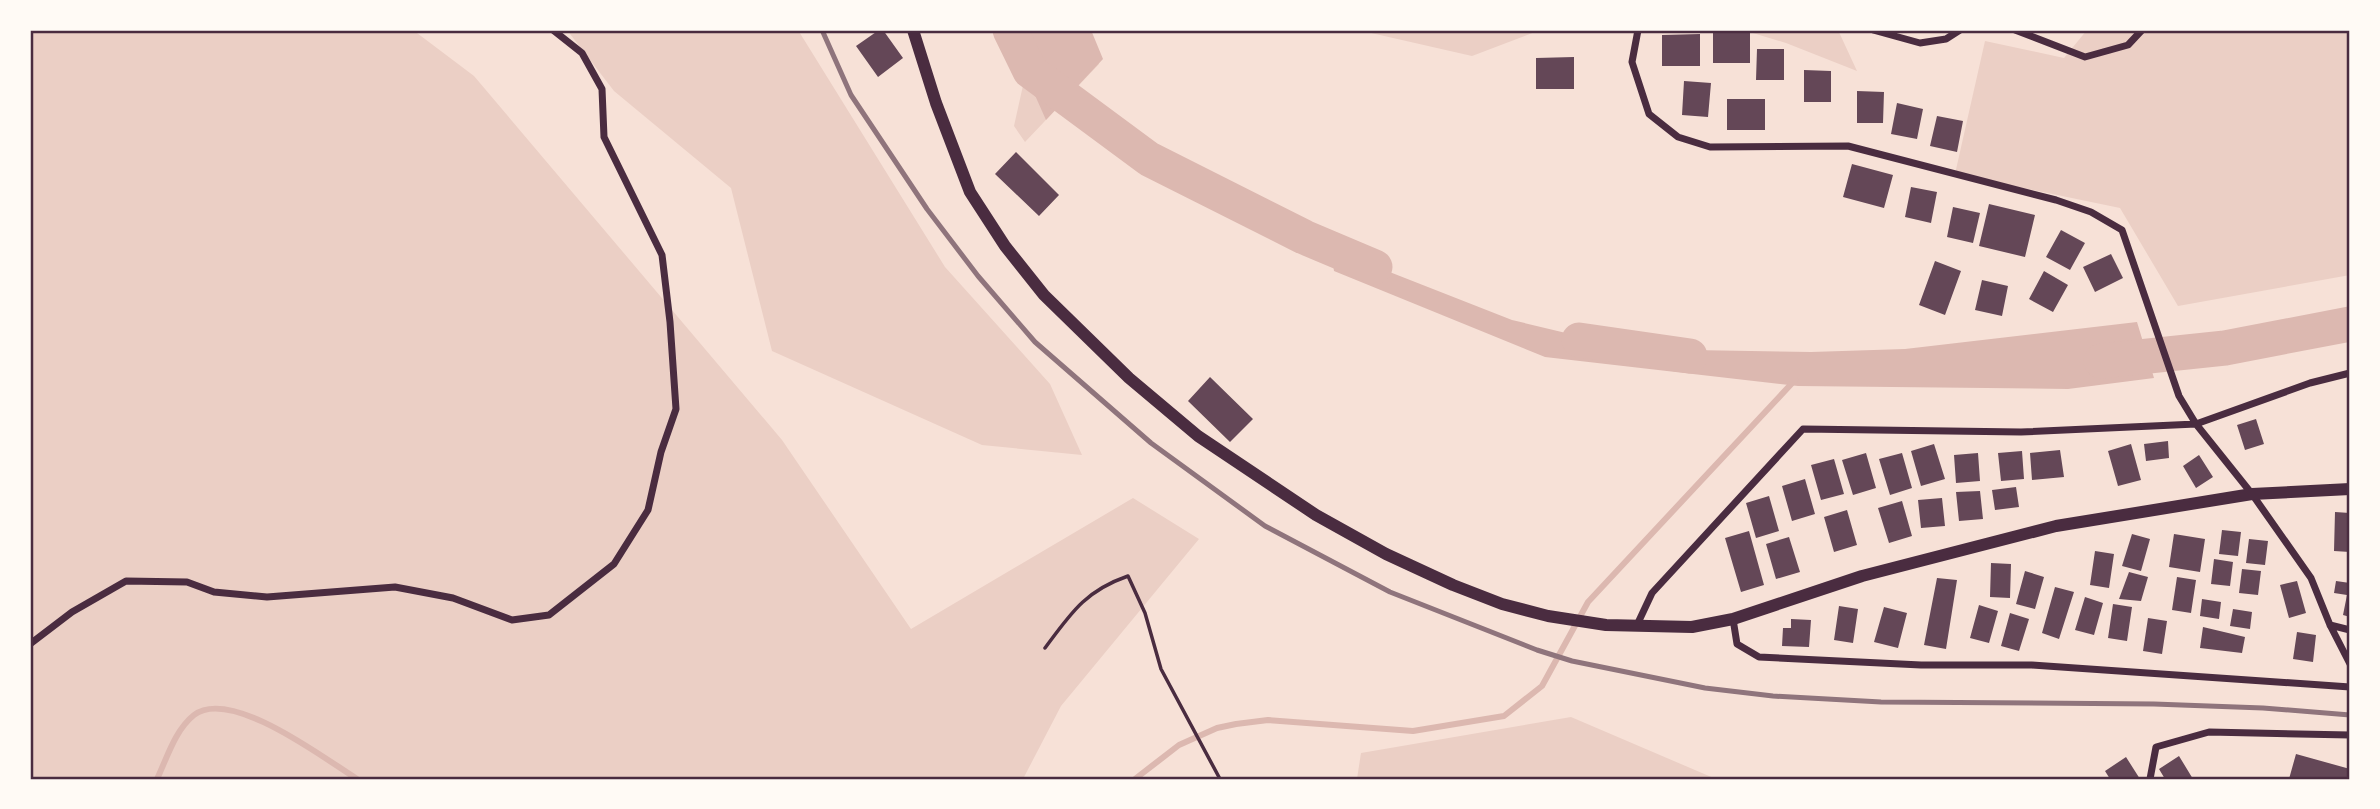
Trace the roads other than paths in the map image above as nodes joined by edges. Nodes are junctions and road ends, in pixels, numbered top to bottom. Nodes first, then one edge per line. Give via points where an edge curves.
1 (553, 30) edge
2 (913, 30) edge
3 (1638, 30) edge
4 (1873, 30) edge
5 (1960, 30) edge
6 (2015, 30) edge
7 (2142, 30) edge
8 (2350, 373) edge
9 (2196, 424) junction
10 (2350, 489) edge
11 (2252, 494) junction
12 (1733, 619) junction
13 (2330, 625) junction
14 (1636, 627) junction
15 (2350, 630) edge
16 (30, 644) edge
17 (2350, 664) edge
18 (2350, 687) edge
19 (2350, 735) edge
20 (2150, 779) edge

1 - 16 street via 582,53 602,89 604,137 662,255 670,322 676,409 648,510 614,564 549,615 512,620 453,598 395,587 267,597 214,592 187,582 127,581 72,612
2 - 14 street via 970,192 1005,246 1044,295 1129,379 1198,436 1328,521 1453,585 1548,616
3 - 9 street via 1632,62 1649,114 1678,136 1710,147 1848,146 2056,200 2091,212 2122,230 2179,396
4 - 5 street via 1920,43 1946,39
6 - 7 street via 2085,57 2128,45
8 - 9 street
9 - 11 street
9 - 14 street via 2021,432 1803,429 1652,593
10 - 11 street
11 - 12 street via 2056,526 1862,576
11 - 13 street via 2311,578
12 - 14 street via 1692,627
12 - 18 street via 1737,644 1759,657 2032,665
13 - 15 street
13 - 17 street
19 - 20 street via 2209,732 2156,747

